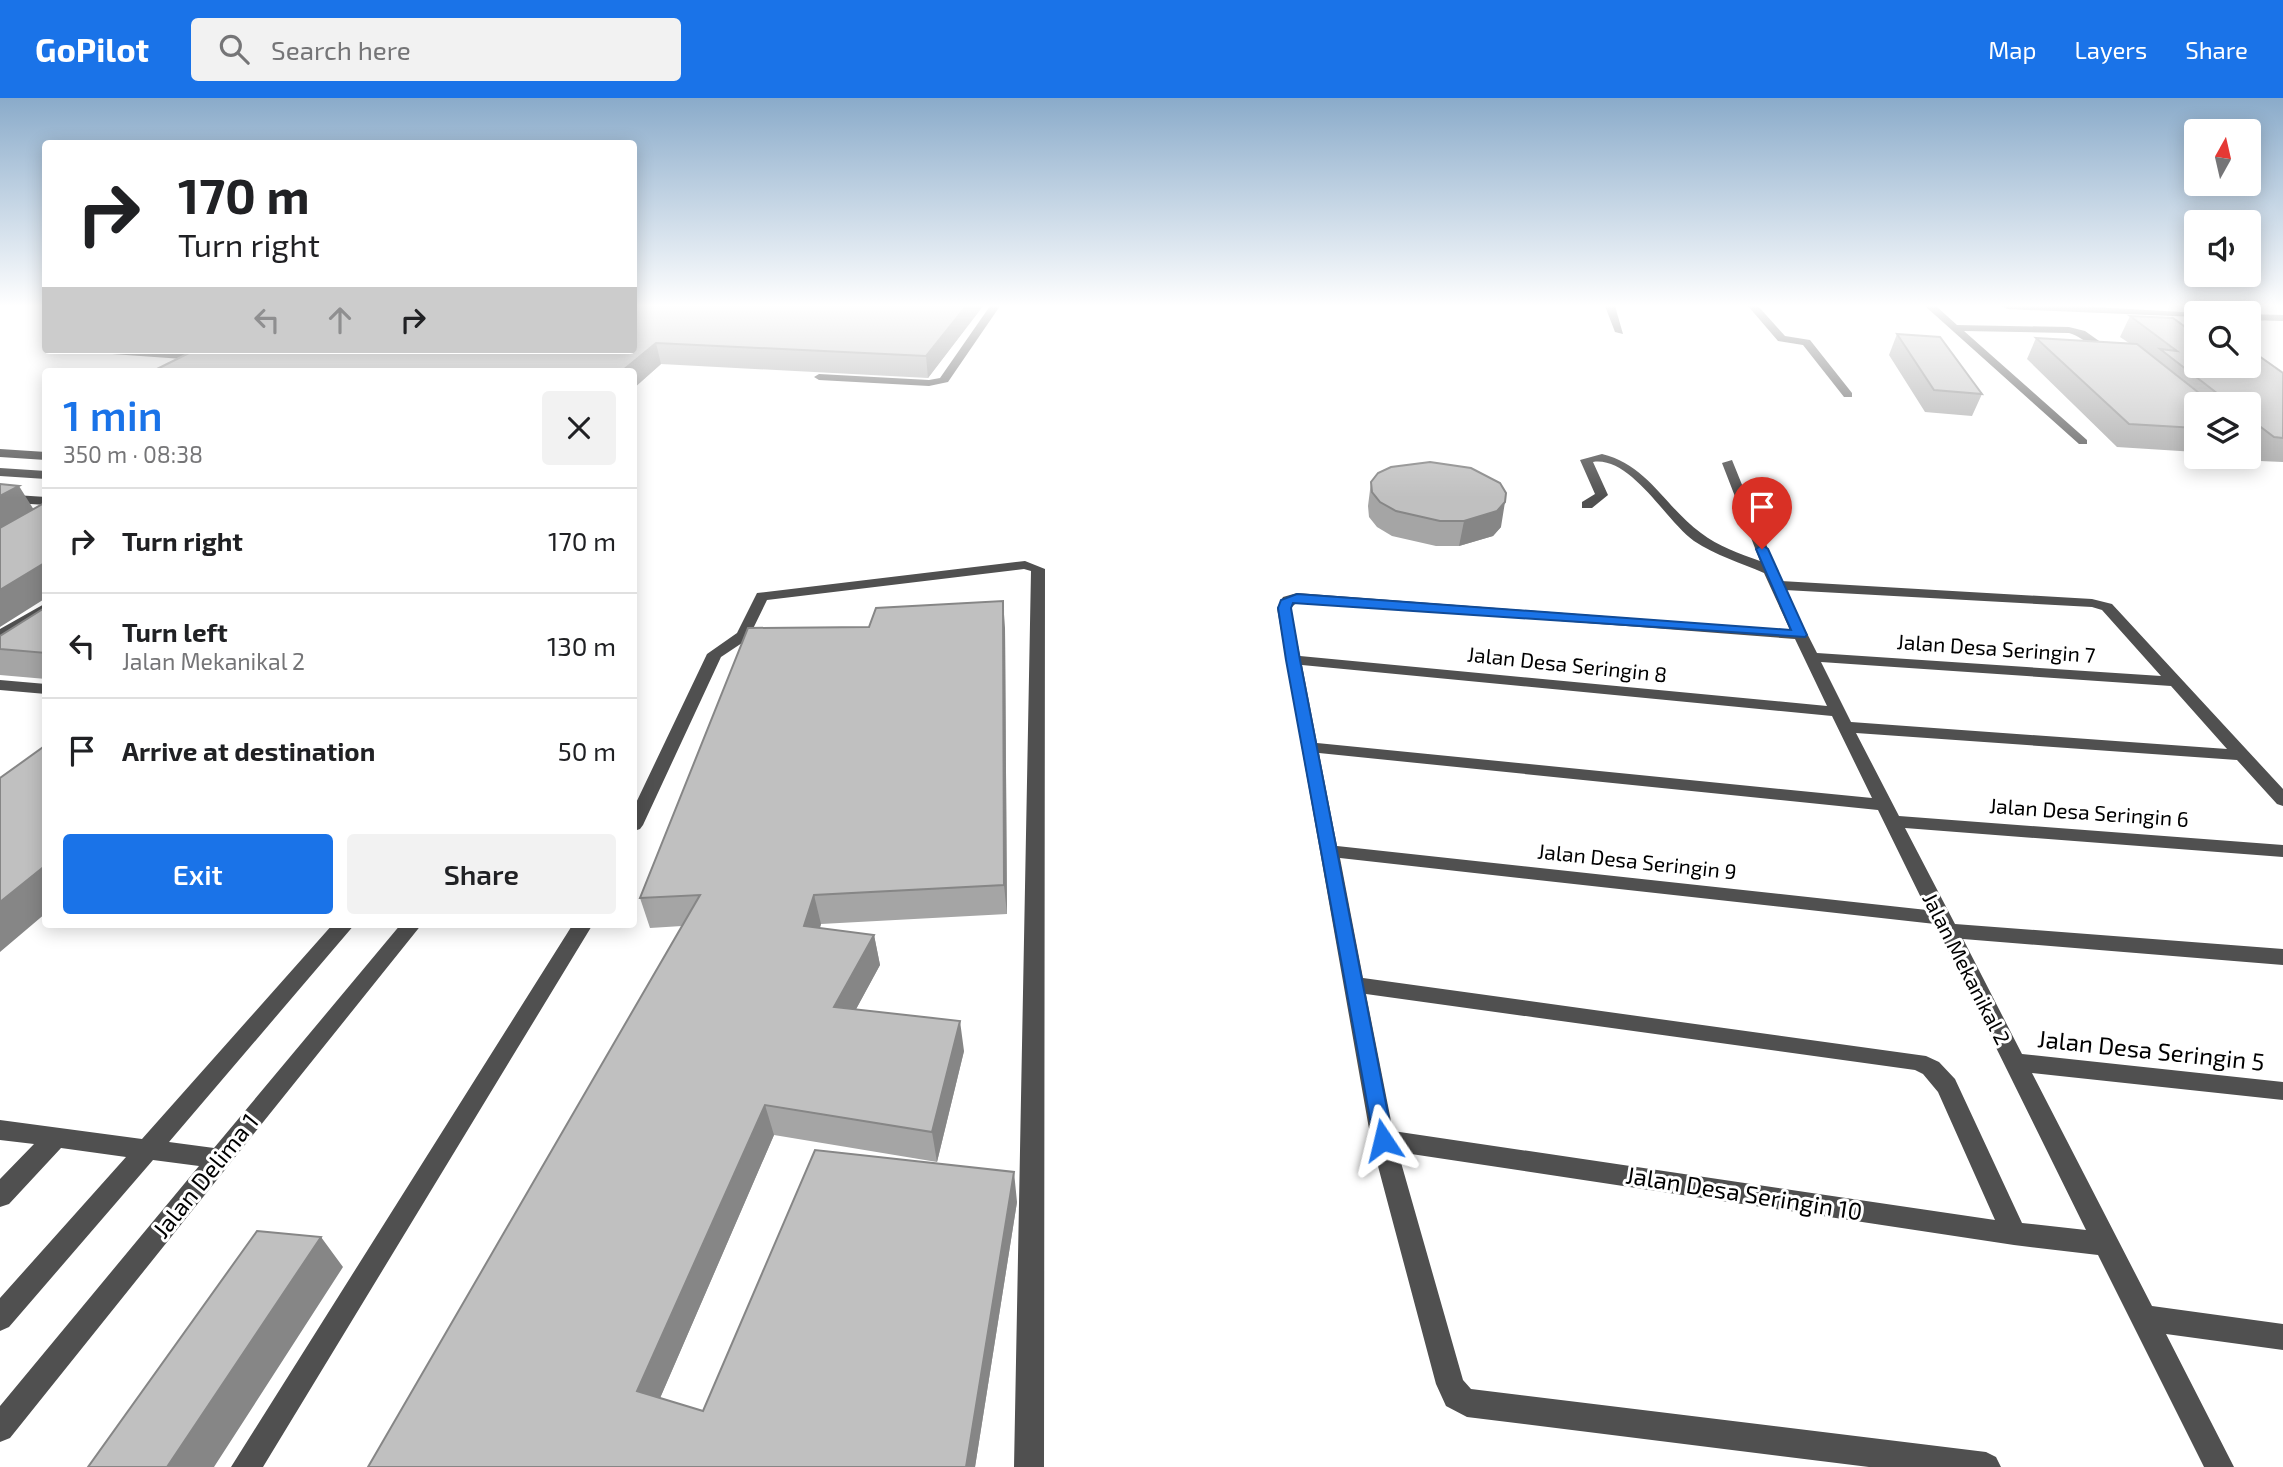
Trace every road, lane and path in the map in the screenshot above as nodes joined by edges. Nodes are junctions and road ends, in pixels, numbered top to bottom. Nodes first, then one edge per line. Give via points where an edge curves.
1 (951, 370) edge
2 (1828, 370) edge
3 (2002, 370) edge
4 (819, 377) dead end
5 (1848, 396) dead end
6 (2083, 442) dead end
7 (42, 447) edge
8 (0, 453) edge
9 (26, 455) junction
10 (42, 456) edge
11 (1728, 463) dead end
12 (0, 472) edge
13 (42, 475) edge
14 (0, 498) edge
15 (42, 501) edge
16 (1587, 505) dead end
17 (1773, 578) junction
18 (42, 609) edge
19 (0, 635) edge
20 (1800, 635) junction
21 (1811, 657) junction
22 (1293, 660) junction
23 (2178, 682) junction
24 (0, 685) edge
25 (42, 689) edge
26 (1842, 720) junction
27 (1310, 747) junction
28 (2243, 755) junction
29 (2283, 800) edge
30 (1887, 813) junction
31 (637, 819) edge
32 (1329, 851) junction
33 (2283, 851) edge
34 (1943, 924) junction
35 (341, 928) edge
36 (409, 928) edge
37 (581, 928) edge
38 (2283, 957) edge
39 (1355, 985) junction
40 (2013, 1062) junction
41 (2283, 1091) edge
42 (0, 1130) edge
43 (56, 1137) junction
44 (1383, 1140) junction
45 (148, 1149) junction
46 (220, 1159) junction
47 (0, 1196) edge
48 (2014, 1234) junction
49 (2106, 1244) junction
50 (0, 1318) edge
51 (2143, 1318) junction
52 (2283, 1337) edge
53 (0, 1428) edge
54 (246, 1467) edge
55 (1029, 1467) edge
56 (1986, 1467) edge
57 (2219, 1467) edge

1 - 4 street via 944,380 929,383
2 - 5 street
3 - 6 street
7 - 9 street
8 - 9 street
9 - 10 street
11 - 17 street, Jalan Mekanikal 2
12 - 13 street
14 - 15 street
16 - 17 street via 1602,495 1586,460 1611,460 1633,471 1693,534
17 - 20 street, Jalan Mekanikal 2
17 - 23 street via 2092,604 2116,614
18 - 19 street
20 - 21 street, Jalan Mekanikal 2
20 - 22 street via 1297,597 1288,600 1284,608
21 - 23 street, Jalan Desa Seringin 7
21 - 26 street, Jalan Mekanikal 2
22 - 26 street, Jalan Desa Seringin 8
22 - 27 street
23 - 28 street
24 - 25 street
26 - 28 street, Jalan Desa Seringin 8
26 - 30 street, Jalan Mekanikal 2
27 - 30 street, Jalan Desa Seringin 6
27 - 32 street
28 - 29 street
30 - 33 street, Jalan Desa Seringin 6
30 - 34 street, Jalan Mekanikal 2
31 - 55 street via 715,654 743,636 761,596 1025,565 1038,569
32 - 34 street, Jalan Desa Seringin 9
32 - 39 street
34 - 38 street, Jalan Desa Seringin 9
34 - 40 street, Jalan Mekanikal 2
35 - 45 street
36 - 46 street, Jalan Delima 1
37 - 54 street
39 - 44 street
39 - 48 street via 1918,1062 1947,1086
40 - 41 street, Jalan Desa Seringin 5
40 - 49 street, Jalan Mekanikal 2
42 - 43 street
43 - 45 street
43 - 47 street
44 - 48 street, Jalan Desa Seringin 10
44 - 56 street via 1450,1384 1461,1400 1524,1412
45 - 46 street
45 - 50 street
46 - 53 street, Jalan Delima 1
48 - 49 street, Jalan Desa Seringin 10
49 - 51 street, Jalan Mekanikal 2
51 - 52 street
51 - 57 street, Jalan Mekanikal 2

